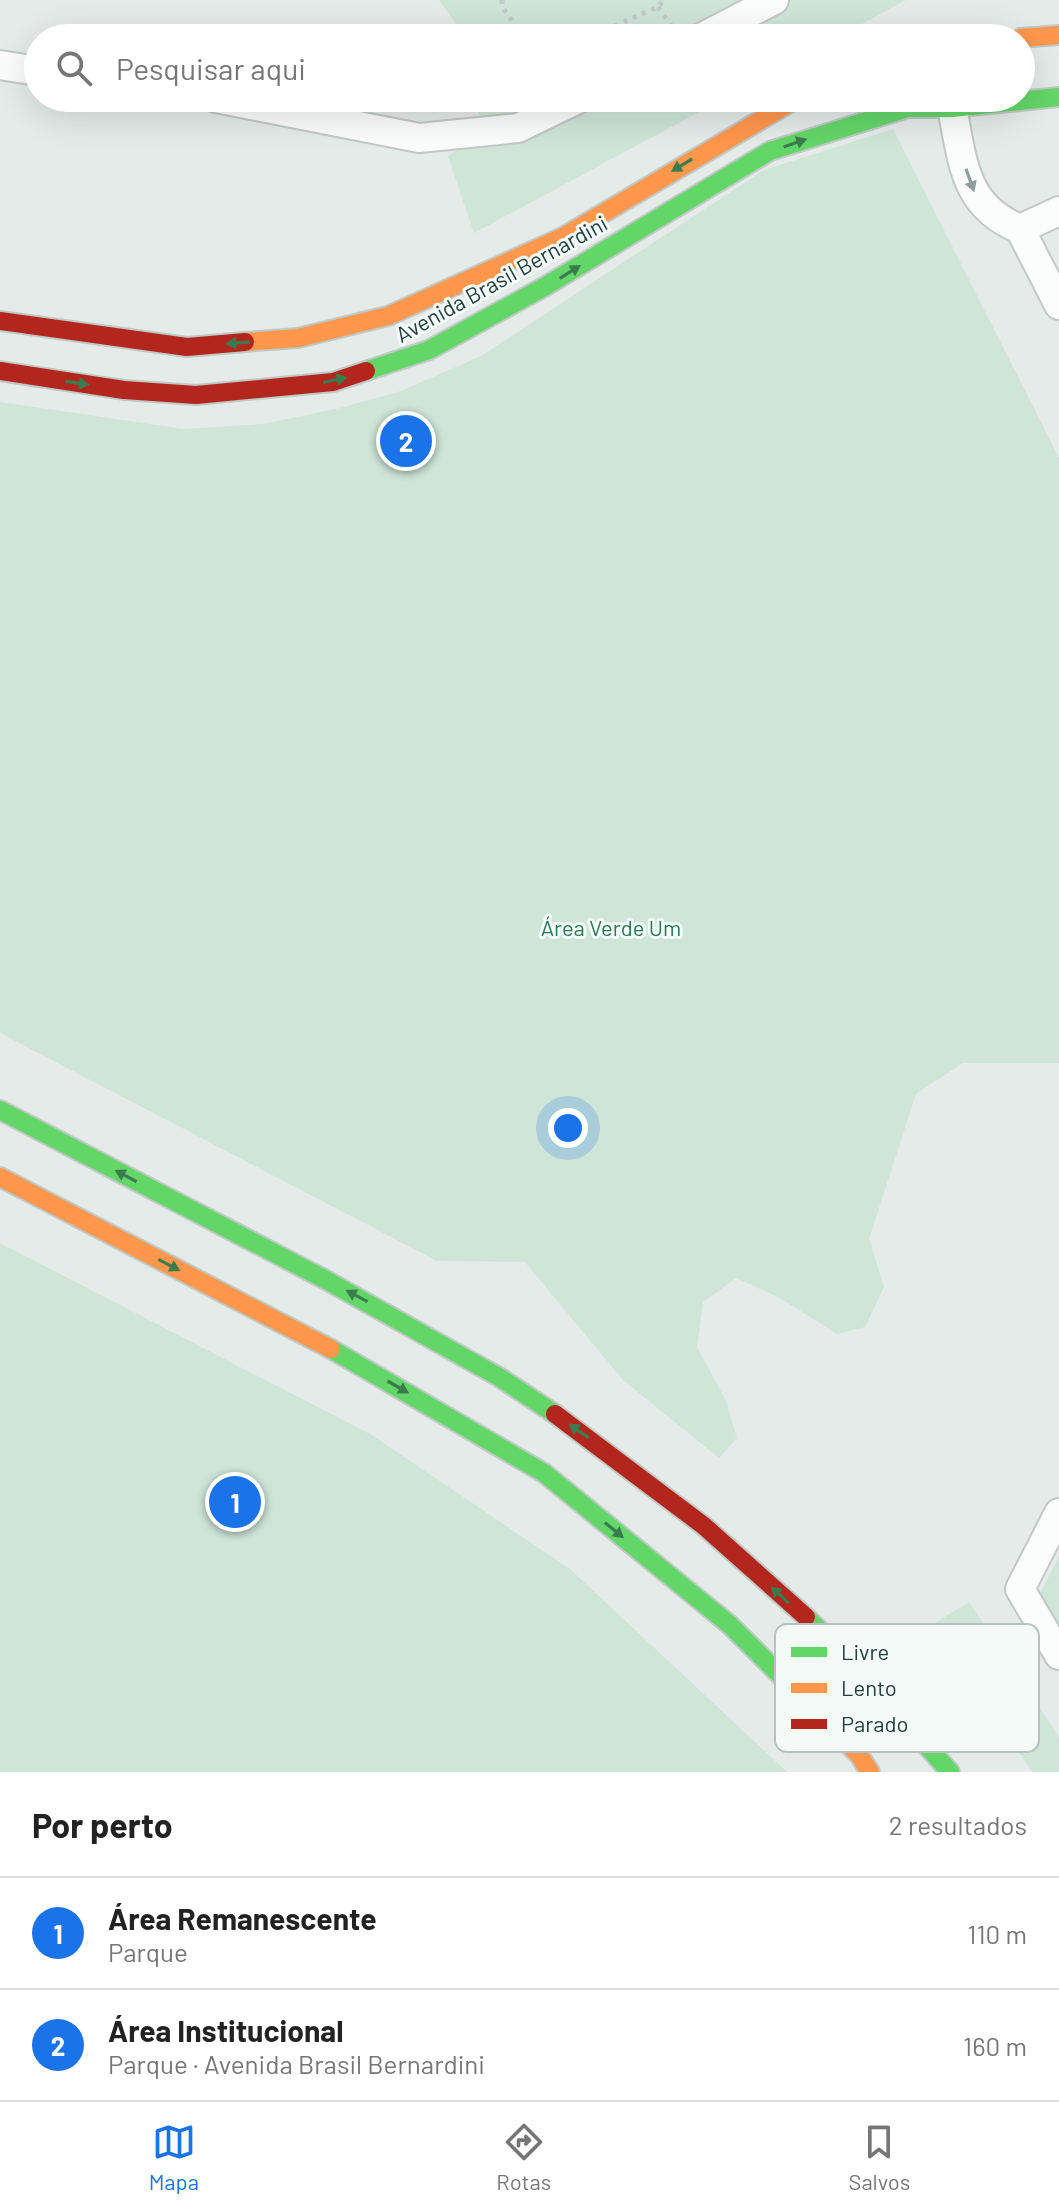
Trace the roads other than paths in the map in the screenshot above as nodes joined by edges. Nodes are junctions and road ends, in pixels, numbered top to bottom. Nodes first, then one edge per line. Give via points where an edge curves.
1 (774, 0) edge
2 (728, 24) edge
3 (1059, 35) edge
4 (1035, 37) edge
5 (0, 65) edge
6 (24, 69) edge
7 (1059, 97) edge
8 (1035, 98) edge
9 (287, 112) edge
10 (551, 112) edge
11 (774, 112) edge
12 (895, 112) edge
13 (954, 112) edge
14 (1059, 211) edge
15 (1020, 229) junction
16 (1049, 258) edge
17 (1059, 305) edge
18 (0, 321) edge
19 (0, 371) edge
20 (0, 1110) edge
21 (0, 1177) edge
22 (1059, 1513) edge
23 (812, 1624) edge
24 (1059, 1655) edge
25 (775, 1670) edge
26 (856, 1752) edge
27 (934, 1752) edge
28 (870, 1772) edge
29 (950, 1772) edge

1 - 2 street
3 - 4 main road
5 - 6 street
7 - 8 main road, Avenida Brasil Bernardini
9 - 10 street via 419,138 518,128
11 -> 18 main road, Avenida Brasil Bernardini via 563,237 388,316 298,338 187,347
19 -> 12 main road, Avenida Brasil Bernardini via 196,395 346,378 429,350 770,151
13 -> 15 street via 968,183 983,206
14 - 15 street
15 - 16 street
16 - 17 street
23 -> 20 main road via 663,1491 535,1400 366,1300
21 -> 25 main road via 350,1359 544,1473 730,1625
22 - 24 street via 1020,1589
26 -> 28 main road
29 -> 27 main road

